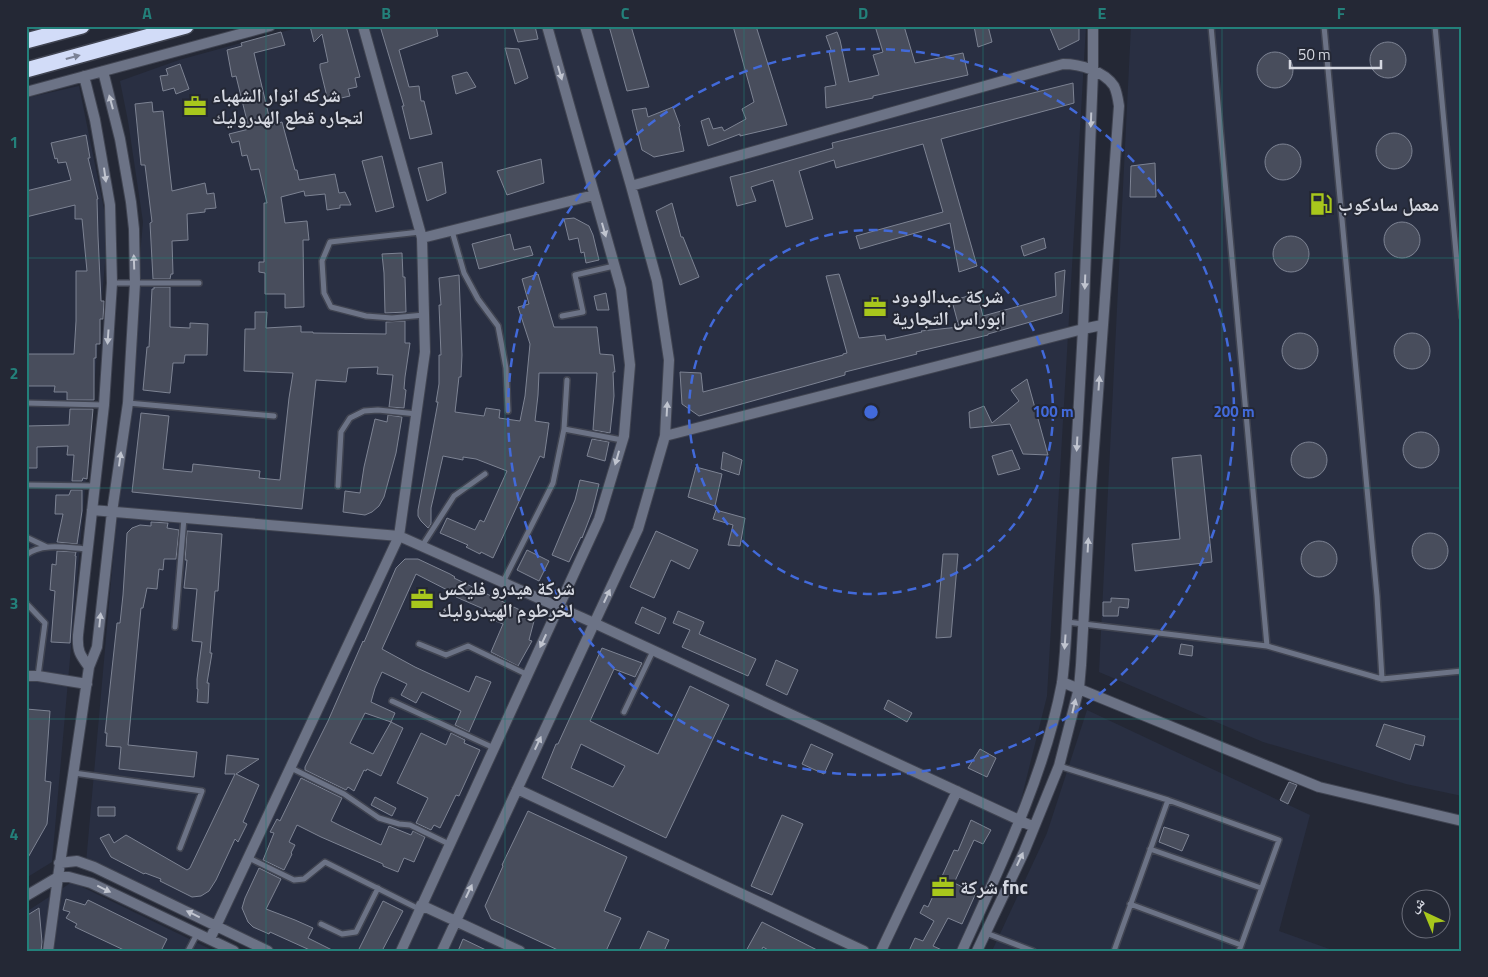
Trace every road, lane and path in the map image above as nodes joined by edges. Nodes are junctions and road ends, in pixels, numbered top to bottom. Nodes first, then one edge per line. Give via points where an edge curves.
1 (82, 26) edge
2 (186, 26) edge
3 (270, 26) edge
4 (363, 26) edge
5 (547, 26) edge
6 (585, 26) edge
7 (1093, 26) edge
8 (1211, 26) edge
9 (1324, 26) edge
10 (1435, 26) edge
11 (26, 41) edge
12 (26, 70) edge
13 (103, 70) junction
14 (1093, 71) junction
15 (84, 76) junction
16 (26, 92) edge
17 (631, 186) junction
18 (594, 195) junction
19 (452, 231) junction
20 (421, 235) junction
21 (614, 266) junction
22 (112, 283) junction
23 (135, 283) junction
24 (199, 283) dead end
25 (424, 315) junction
26 (562, 316) dead end
27 (1462, 317) edge
28 (1102, 325) junction
29 (1083, 329) junction
30 (567, 380) dead end
31 (26, 403) edge
32 (128, 403) junction
33 (104, 405) junction
34 (508, 411) dead end
35 (416, 414) junction
36 (274, 416) dead end
37 (564, 429) junction
38 (666, 436) junction
39 (623, 440) junction
40 (485, 474) dead end
41 (26, 485) edge
42 (94, 486) junction
43 (338, 486) dead end
44 (1074, 488) junction
45 (1091, 489) junction
46 (92, 510) junction
47 (112, 512) junction
48 (184, 518) junction
49 (399, 536) junction
50 (26, 537) edge
51 (48, 547) junction
52 (422, 547) junction
53 (88, 548) junction
54 (26, 555) edge
55 (503, 583) junction
56 (26, 603) edge
57 (559, 607) junction
58 (1066, 622) junction
59 (594, 623) junction
60 (1084, 623) junction
61 (175, 627) dead end
62 (419, 644) dead end
63 (1267, 646) junction
64 (653, 650) junction
65 (89, 667) junction
66 (1462, 671) edge
67 (528, 675) junction
68 (26, 676) edge
69 (38, 676) junction
70 (1382, 679) junction
71 (1062, 682) junction
72 (87, 684) junction
73 (1079, 688) junction
74 (392, 701) dead end
75 (624, 712) dead end
76 (494, 748) junction
77 (1059, 766) junction
78 (290, 768) junction
79 (74, 773) junction
80 (517, 789) junction
81 (957, 792) junction
82 (1168, 800) junction
83 (1019, 820) junction
84 (1462, 821) edge
85 (1034, 827) junction
86 (449, 844) junction
87 (180, 848) dead end
88 (1150, 849) junction
89 (248, 858) junction
90 (59, 863) junction
91 (58, 877) junction
92 (378, 888) junction
93 (1261, 888) junction
94 (26, 896) edge
95 (1130, 904) junction
96 (420, 907) junction
97 (455, 921) junction
98 (321, 924) dead end
99 (217, 926) junction
100 (198, 933) junction
101 (985, 933) junction
102 (210, 939) junction
103 (1240, 948) edge
104 (48, 951) edge
105 (188, 951) edge
106 (234, 951) edge
107 (268, 951) edge
108 (400, 951) edge
109 (442, 951) edge
110 (520, 951) edge
111 (864, 951) edge
112 (881, 951) edge
113 (962, 951) edge
114 (977, 951) edge
115 (1034, 951) edge
116 (1114, 951) edge

1 - 11 highway
12 -> 2 highway
3 - 13 street
4 - 20 street
5 -> 18 street
6 - 17 street
7 - 14 street
8 - 63 lane
9 - 70 lane
10 - 27 lane
13 - 15 street
23 -> 13 street via 129,187
14 - 17 street via 1074,64 1049,67
14 - 28 street via 1113,85 1119,106
14 -> 29 street
15 - 16 street
15 -> 22 street via 110,205
38 -> 17 street via 669,360 657,281
18 - 19 street
18 -> 21 street
19 - 20 street
19 - 34 lane via 464,273 498,326 506,368
20 - 25 street
20 - 25 lane via 330,242 322,261 324,293 331,307 366,316
21 - 26 lane via 575,275 583,312
21 - 39 street via 621,289 630,364
22 - 23 lane
22 -> 33 street
23 - 24 lane
23 - 32 street
25 - 35 street via 425,352
28 - 29 street
45 -> 28 street
29 - 38 street
29 -> 44 street
30 - 37 lane
31 - 33 lane
32 - 36 lane
47 -> 32 street
33 - 42 street
35 - 43 lane via 378,410 364,411 350,418 341,432
35 - 49 street
37 - 39 lane
37 - 55 lane via 553,484
59 -> 38 street via 638,529
39 -> 57 street via 599,519
40 - 52 lane via 454,496
41 - 42 lane
42 - 46 street
44 - 45 street
44 - 58 street
60 -> 45 street
46 - 47 street
46 - 53 street
47 - 48 street
65 -> 47 street via 97,647
48 - 49 street
48 - 61 lane
49 - 52 street
49 - 78 street
50 - 51 lane
51 - 53 lane
51 - 54 lane via 32,550
52 - 55 street
53 - 65 street via 77,647
55 - 57 street
56 - 69 lane via 45,623
57 - 59 street
57 -> 67 street
58 - 60 lane
58 -> 71 street
59 - 64 street
80 -> 59 street
60 - 63 lane
60 - 73 street
62 - 67 lane via 446,655 468,646
63 - 70 lane
64 - 75 lane
64 - 81 street
65 - 72 street
66 - 70 lane
67 - 76 street
68 - 69 street
69 - 72 street
71 - 73 street
71 - 83 street via 1046,746
72 - 79 street
77 -> 73 street
73 - 84 street via 1319,787
74 - 76 lane
76 - 86 street
77 - 82 lane
77 - 85 street
78 - 86 lane via 344,794 379,818 410,825
78 - 89 street
79 - 87 lane via 202,790
79 - 90 street
97 -> 80 street
80 - 111 street
81 - 83 street
81 - 112 street
82 - 88 lane
82 - 93 lane via 1279,840
83 - 85 street
83 - 113 street
101 -> 85 street
86 - 96 street
88 - 93 lane
88 - 95 lane
89 - 92 lane via 294,880 304,879 325,862
89 - 99 street
90 - 91 street
99 -> 90 street via 94,867 77,861
91 - 94 street
91 -> 100 street via 91,883
91 - 104 street
92 - 96 lane
92 - 98 lane via 356,932 342,934
93 - 103 lane
95 - 103 lane
95 - 116 lane
96 - 97 street
96 - 108 street
97 - 109 street
97 - 110 street
99 - 102 street
99 - 107 street
100 - 102 street
100 - 105 lane
101 - 114 street
101 - 115 lane
102 - 106 street

